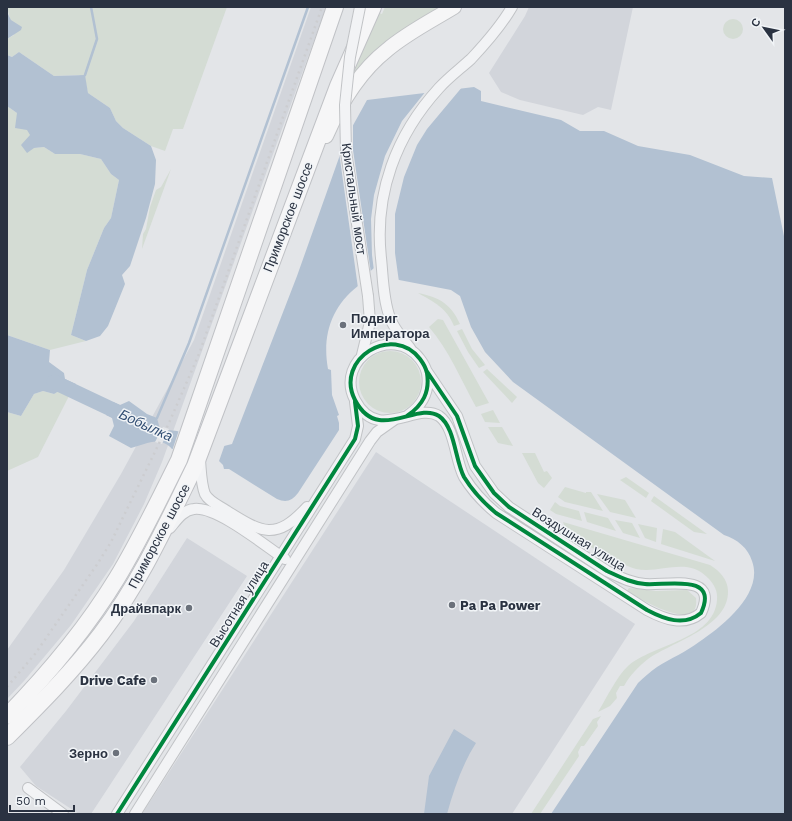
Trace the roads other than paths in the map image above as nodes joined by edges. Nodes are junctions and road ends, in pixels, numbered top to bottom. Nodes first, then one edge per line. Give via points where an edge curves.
1 (336, 7) edge
2 (360, 7) edge
3 (373, 7) edge
4 (454, 7) edge
5 (512, 7) edge
6 (285, 226) junction
7 (411, 350) junction
8 (362, 356) junction
9 (426, 370) junction
10 (354, 398) junction
11 (407, 416) junction
12 (394, 420) junction
13 (197, 459) junction
14 (325, 488) junction
15 (158, 541) junction
16 (281, 556) junction
17 (292, 564) junction
18 (7, 716) edge
19 (10, 735) edge
20 (28, 788) dead end
21 (64, 814) edge
22 (117, 814) edge
23 (135, 814) edge

1 - 18 main road, Приморское шоссе via 179,460 152,516 116,579 62,655
2 - 8 street, Кристальный мост, bridge via 350,57 345,105 346,152 370,322
3 - 6 main road, Приморское шоссе via 338,86
4 - 6 main road via 387,50 365,71 345,99 330,127
5 - 7 street via 498,28 470,60 425,105 400,142 393,159 382,198 379,242 390,318
6 - 13 main road, Приморское шоссе
7 - 8 street via 397,344 382,344 367,350
7 - 9 street
8 - 10 street via 354,366 351,379
9 - 11 street via 427,392 423,402
9 - 11 street, Воздушная улица via 457,416 475,466 494,493 509,507 623,579 644,584 682,582 694,585 705,599 701,614 687,621 662,618 496,513 464,477 443,419 434,413
10 - 12 street via 370,416
10 - 14 street, Высотная улица via 358,426 355,439
11 - 12 street
12 - 17 street, Высотная улица via 377,432 370,441
13 - 14 street via 208,499 260,530 286,527
13 - 15 main road, Приморское шоссе
14 - 16 street, Высотная улица
15 - 16 street via 182,514 194,509 204,509 217,514
15 - 19 main road, Приморское шоссе via 137,580 102,634 52,693
16 - 17 street
16 - 22 street, Высотная улица
17 - 23 street, Высотная улица
20 - 21 street

